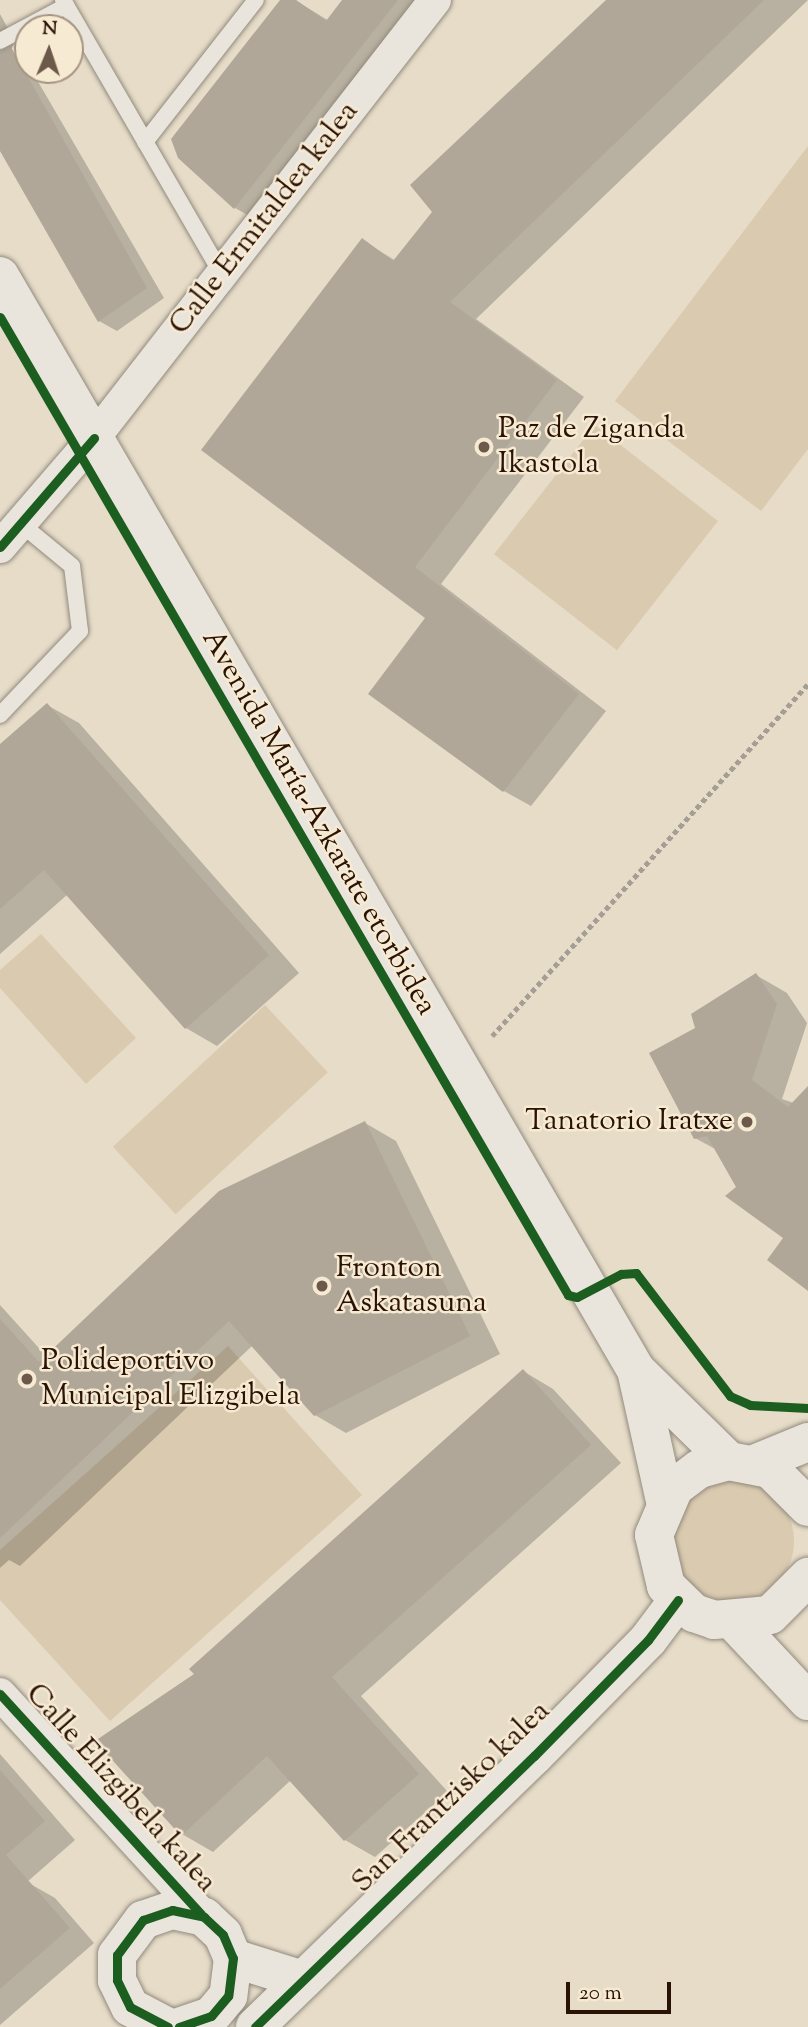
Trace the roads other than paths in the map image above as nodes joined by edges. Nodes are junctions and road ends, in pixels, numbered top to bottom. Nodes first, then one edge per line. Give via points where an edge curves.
1 (256, 0) edge
2 (435, 0) edge
3 (65, 3) edge
4 (0, 41) edge
5 (145, 142) junction
6 (222, 274) junction
7 (0, 276) edge
8 (94, 438) junction
9 (21, 524) junction
10 (0, 547) edge
11 (0, 715) edge
12 (636, 1370) junction
13 (808, 1442) edge
14 (742, 1462) junction
15 (665, 1501) junction
16 (808, 1507) edge
17 (808, 1578) edge
18 (678, 1600) junction
19 (735, 1623) junction
20 (0, 1694) edge
21 (808, 1701) edge
22 (204, 1917) junction
23 (233, 1958) junction
24 (303, 1980) junction
25 (117, 2012) edge
26 (233, 2016) edge
27 (168, 2027) edge
28 (179, 2027) edge
29 (255, 2027) edge

1 - 5 lane
2 - 6 street, Calle Ermitaldea kalea
3 - 4 lane
3 - 5 lane
5 - 6 lane
6 - 8 street, Calle Ermitaldea kalea
7 - 8 main road, Avenida María-Azkarate etorbidea
8 - 9 street, Calle Ermitaldea kalea
8 - 12 main road, Avenida María-Azkarate etorbidea
9 - 10 street, Calle Ermitaldea kalea
9 - 11 lane via 72,566 80,631
12 - 14 main road
12 - 15 main road
13 - 14 main road
14 - 15 main road via 699,1469
14 - 16 main road via 784,1478
15 - 18 main road via 654,1553
17 - 19 main road via 785,1606
18 - 19 main road via 694,1613
18 - 24 main road, San Frantzisko kalea via 648,1640 534,1756
19 - 21 main road
20 - 22 street, Calle Elizgibela kalea
22 - 23 main road via 223,1935
22 - 25 main road via 157,1912 130,1930 117,1955
23 - 24 main road
23 - 26 main road
24 - 29 main road, San Frantzisko kalea
25 - 27 main road
26 - 28 main road via 211,2016

